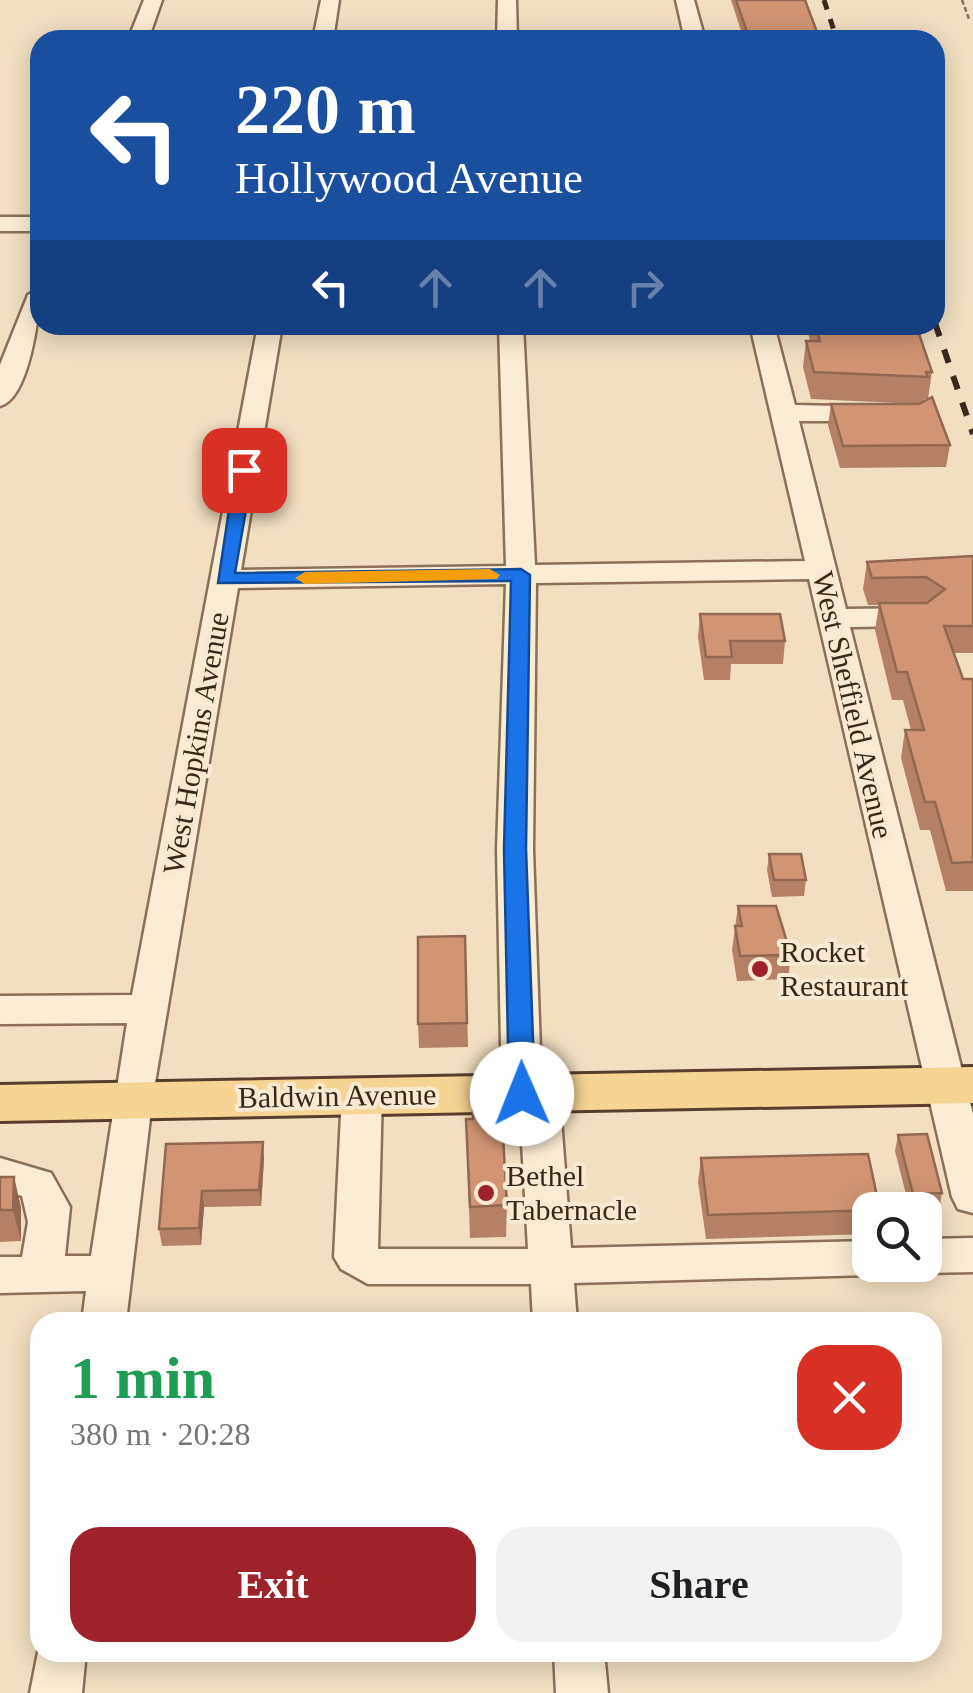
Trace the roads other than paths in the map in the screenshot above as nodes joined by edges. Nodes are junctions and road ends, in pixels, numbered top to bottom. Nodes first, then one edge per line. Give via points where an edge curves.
1 (154, 0) edge
2 (330, 0) edge
3 (507, 0) edge
4 (686, 0) edge
5 (142, 30) edge
6 (325, 30) edge
7 (507, 30) edge
8 (693, 30) edge
9 (0, 224) edge
10 (30, 224) edge
11 (30, 321) edge
12 (268, 335) edge
13 (511, 335) edge
14 (764, 335) edge
15 (0, 398) edge
16 (783, 413) junction
17 (897, 414) edge
18 (821, 570) junction
19 (521, 575) junction
20 (225, 579) junction
21 (922, 617) edge
22 (832, 618) junction
23 (149, 1009) junction
24 (0, 1010) edge
25 (958, 1085) edge
26 (362, 1094) junction
27 (530, 1094) junction
28 (132, 1101) junction
29 (0, 1104) edge
30 (0, 1174) edge
31 (973, 1196) edge
32 (973, 1255) edge
33 (942, 1256) edge
34 (852, 1258) edge
35 (551, 1264) junction
36 (110, 1273) junction
37 (20, 1275) edge
38 (105, 1312) edge
39 (555, 1312) edge
40 (60, 1662) edge
41 (580, 1662) edge
42 (56, 1693) edge
43 (582, 1693) edge

1 - 5 street
2 - 6 street
3 - 7 street
4 - 8 street
9 - 10 street
11 - 15 street
12 - 20 street, West Hopkins Avenue
13 - 19 street
14 - 16 street, West Sheffield Avenue
16 - 17 street
16 - 18 street, West Sheffield Avenue
18 - 19 street
18 - 22 street, West Sheffield Avenue
19 - 20 street
19 - 27 street via 515,849
20 - 23 street, West Hopkins Avenue
21 - 22 street
22 - 25 street, West Sheffield Avenue
23 - 24 street
23 - 28 street, West Hopkins Avenue
25 - 27 main road, Baldwin Avenue
25 - 31 street, West Sheffield Avenue
26 - 27 main road, Baldwin Avenue
26 - 28 main road, Baldwin Avenue
26 - 35 street via 356,1257 361,1263
27 - 35 street
28 - 29 main road, Baldwin Avenue
28 - 36 street, West Hopkins Avenue
30 - 37 street via 34,1182 52,1208
32 - 33 street
34 - 35 street
35 - 39 street
36 - 37 street
36 - 38 street, West Hopkins Avenue
40 - 42 street
41 - 43 street

